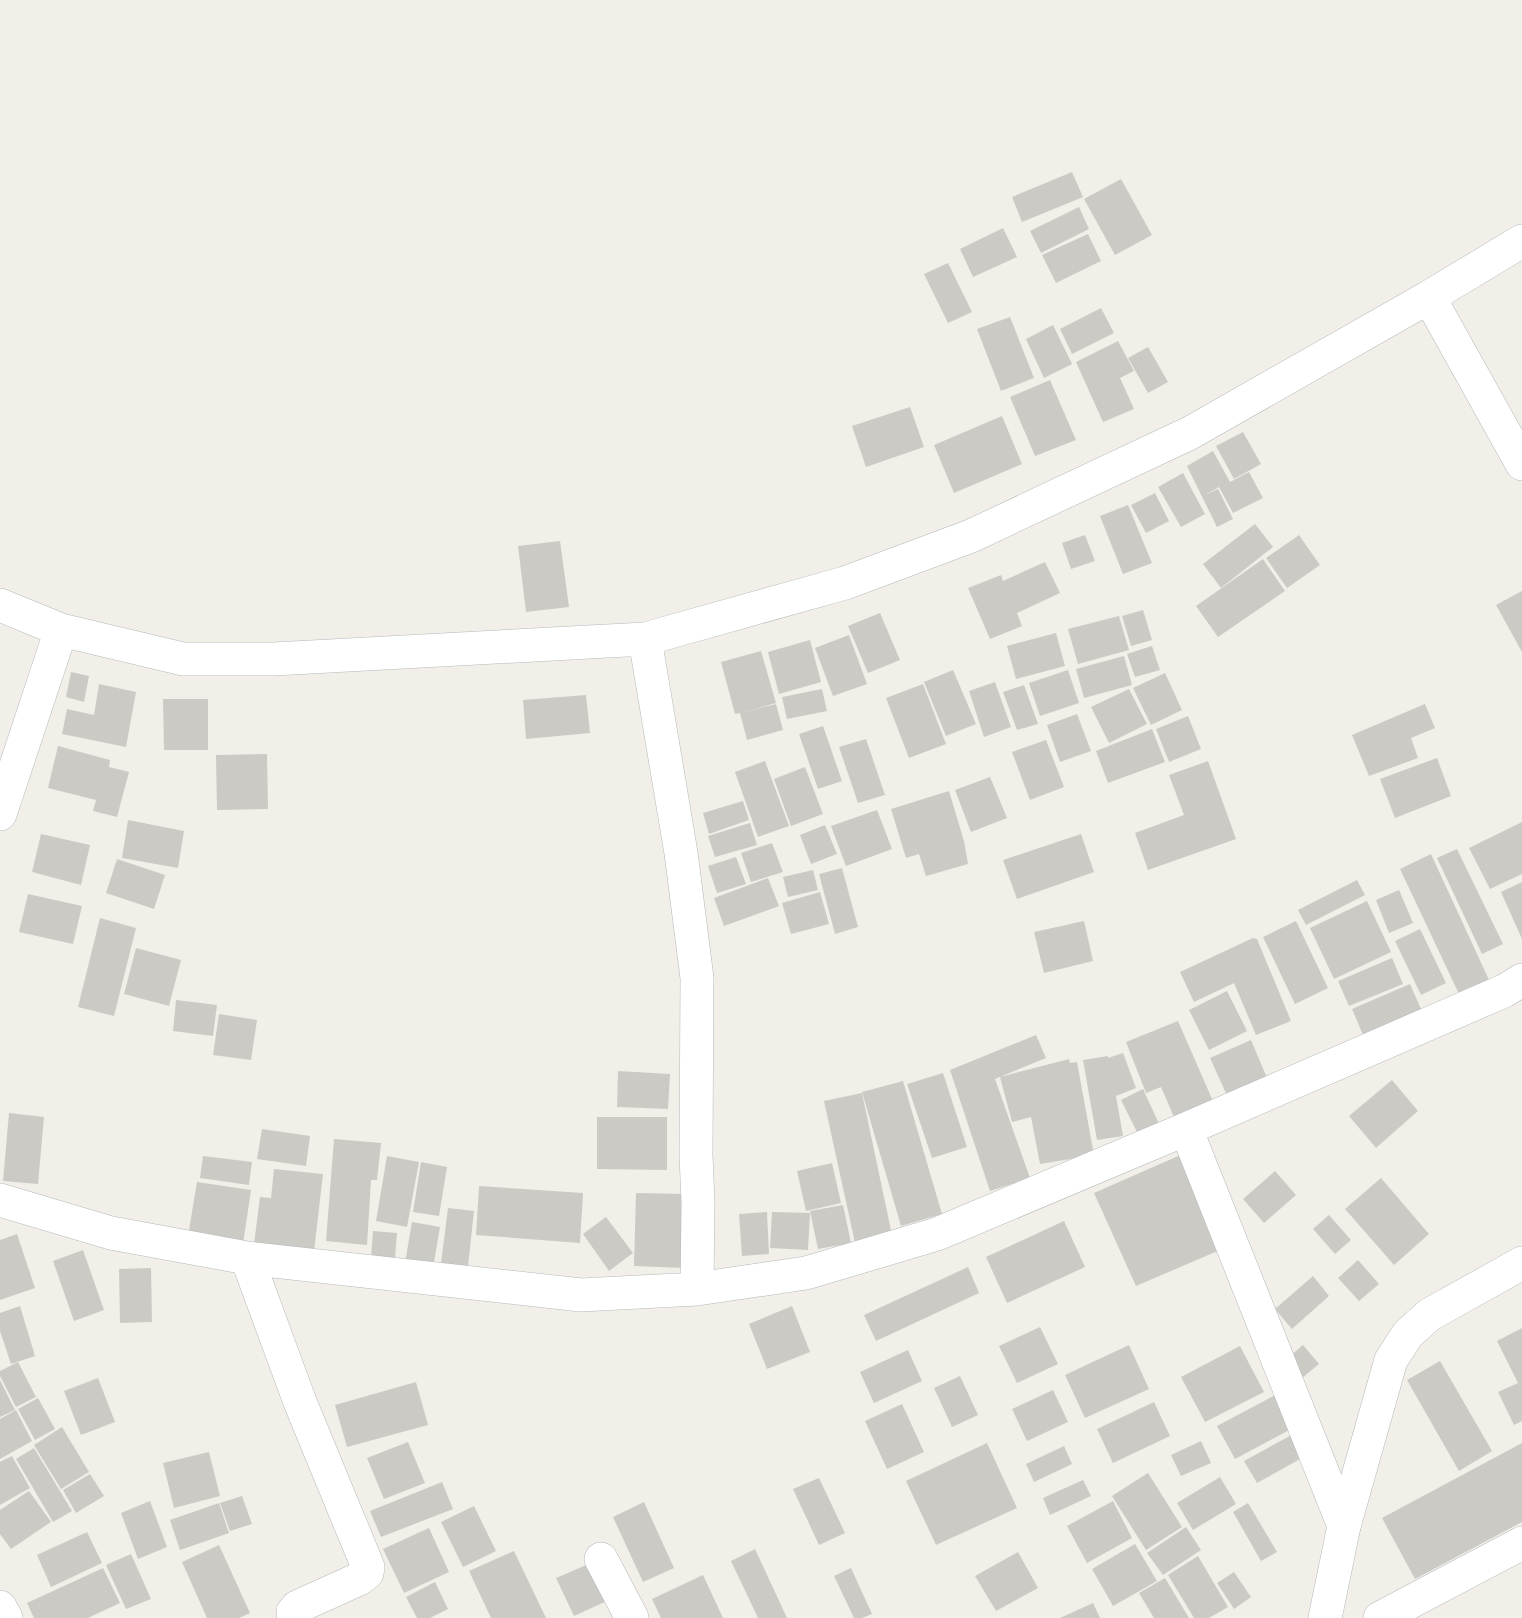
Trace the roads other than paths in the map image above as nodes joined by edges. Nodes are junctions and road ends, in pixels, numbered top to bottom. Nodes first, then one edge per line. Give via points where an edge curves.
1 (1522, 241) edge
2 (1429, 297) junction
3 (1522, 464) edge
4 (0, 605) edge
5 (61, 630) junction
6 (645, 639) junction
7 (0, 814) edge
8 (1522, 980) edge
9 (1186, 1129) junction
10 (0, 1200) edge
11 (247, 1258) junction
12 (1522, 1263) edge
13 (697, 1289) junction
14 (1344, 1526) junction
15 (1522, 1543) edge
16 (601, 1559) dead end
17 (0, 1607) edge
18 (6, 1618) edge
19 (294, 1618) edge
20 (632, 1618) edge
21 (1325, 1618) edge
22 (1380, 1618) edge

1 - 2 street
2 - 3 street
2 - 6 street via 1190,433 971,536 845,583
4 - 5 street
5 - 6 street via 183,658 274,658
5 - 7 street
6 - 13 street via 681,853 696,978
8 - 9 street
9 - 13 street via 937,1234 806,1273
9 - 14 street
10 - 11 street via 111,1233
11 - 13 street via 581,1295
11 - 19 street via 300,1402 368,1567 359,1579 297,1606
12 - 14 street via 1429,1315 1408,1334 1391,1360
14 - 21 street
15 - 22 street
16 - 20 street
17 - 18 street

